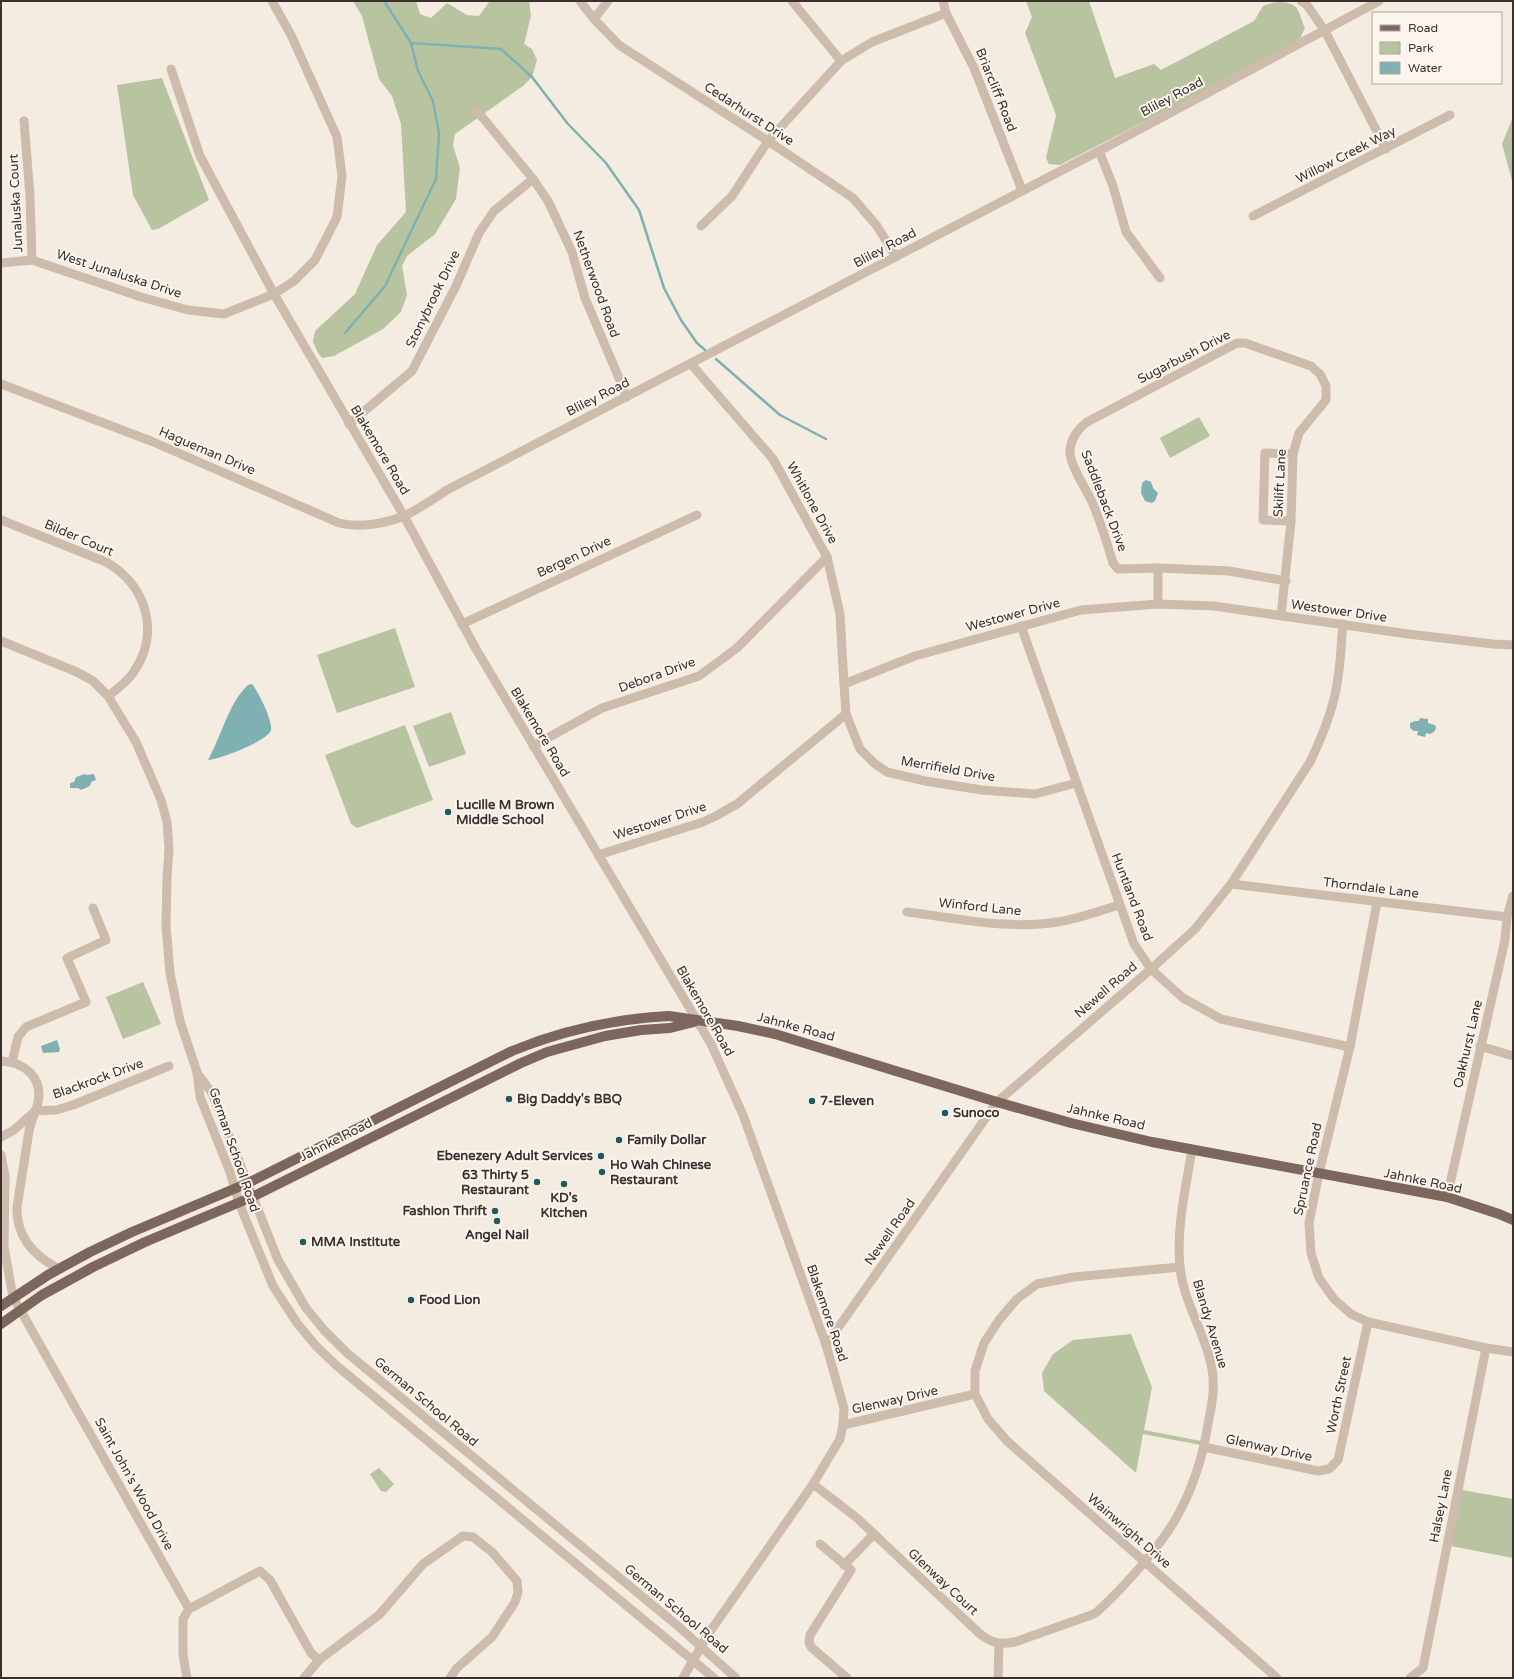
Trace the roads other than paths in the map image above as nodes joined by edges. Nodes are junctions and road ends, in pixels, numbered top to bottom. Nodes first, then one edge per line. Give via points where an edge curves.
1 (272, 1) edge
2 (580, 1) edge
3 (608, 1) edge
4 (792, 1) edge
5 (943, 1) edge
6 (1300, 1) edge
7 (1379, 1) edge
8 (946, 13) junction
9 (594, 19) junction
10 (1325, 31) junction
11 (841, 61) junction
12 (171, 69) dead end
13 (475, 110) dead end
14 (1450, 116) dead end
15 (24, 121) dead end
16 (768, 141) junction
17 (1386, 149) junction
18 (1099, 151) junction
19 (533, 179) junction
20 (1022, 190) junction
21 (1254, 216) dead end
22 (701, 226) dead end
23 (896, 257) junction
24 (32, 260) junction
25 (1, 263) edge
26 (1160, 278) dead end
27 (274, 294) junction
28 (691, 364) junction
29 (1320, 374) joint
30 (1, 384) edge
31 (627, 397) junction
32 (349, 424) junction
33 (1071, 442) joint
34 (1293, 454) junction
35 (697, 515) dead end
36 (404, 516) junction
37 (1, 520) edge
38 (1291, 522) junction
39 (827, 556) junction
40 (1158, 568) junction
41 (1286, 581) junction
42 (1158, 604) junction
43 (1281, 616) junction
44 (462, 624) junction
45 (1343, 624) junction
46 (1021, 626) junction
47 (1, 641) edge
48 (1513, 645) edge
49 (844, 684) junction
50 (108, 696) junction
51 (846, 714) junction
52 (533, 746) junction
53 (1076, 783) junction
54 (598, 855) junction
55 (1231, 884) junction
56 (1513, 896) edge
57 (1377, 902) junction
58 (1119, 905) junction
59 (93, 908) dead end
60 (907, 912) dead end
61 (1507, 917) junction
62 (1509, 939) edge
63 (1151, 969) junction
64 (698, 1021) junction
65 (1350, 1046) junction
66 (1480, 1046) junction
67 (1513, 1056) edge
68 (1, 1061) edge
69 (12, 1062) junction
70 (169, 1066) dead end
71 (197, 1072) junction
72 (997, 1102) junction
73 (35, 1111) junction
74 (1, 1137) edge
75 (1192, 1149) junction
76 (1, 1155) edge
77 (1319, 1173) junction
78 (248, 1183) junction
79 (235, 1189) junction
80 (252, 1197) junction
81 (1447, 1197) junction
82 (239, 1203) junction
83 (17, 1207) junction
84 (1513, 1220) edge
85 (3, 1237) junction
86 (1180, 1267) junction
87 (59, 1269) junction
88 (13, 1297) junction
89 (1, 1306) edge
90 (20, 1310) junction
91 (1368, 1322) junction
92 (1, 1324) edge
93 (826, 1345) junction
94 (1486, 1348) junction
95 (1513, 1352) edge
96 (975, 1394) junction
97 (843, 1425) junction
98 (1204, 1447) junction
99 (1329, 1469) joint
100 (813, 1484) junction
101 (874, 1534) junction
102 (820, 1544) dead end
103 (1144, 1562) junction
104 (844, 1565) junction
105 (189, 1609) junction
106 (999, 1644) junction
107 (702, 1646) junction
108 (319, 1660) junction
109 (694, 1660) junction
110 (1422, 1668) junction
111 (185, 1677) edge
112 (304, 1678) edge
113 (450, 1678) edge
114 (683, 1678) edge
115 (714, 1678) edge
116 (736, 1678) edge
117 (847, 1678) edge
118 (998, 1678) edge
119 (1277, 1678) edge
120 (1410, 1678) edge
121 (1420, 1678) edge

1 - 27 street, West Junaluska Drive via 291,35 337,137 342,176 337,217 314,260 294,281
2 - 9 street, Cedarhurst Drive
3 - 9 street
4 - 11 street
5 - 8 street, Briarcliff Road
6 - 10 street via 1306,5
7 - 10 street, Bliley Road
8 - 11 street via 872,42
8 - 20 street, Briarcliff Road via 974,68
9 - 16 street, Cedarhurst Drive via 619,45
10 - 17 street
10 - 18 street, Bliley Road
11 - 16 street
12 - 27 street, Blakemore Road via 200,156
13 - 19 street, Netherwood Road
14 - 17 street, Willow Creek Way
15 - 24 street, Junaluska Court
16 - 22 street via 732,196
16 - 23 street, Cedarhurst Drive via 852,198 877,226
17 - 21 street, Willow Creek Way
18 - 20 street, Bliley Road
18 - 26 street via 1113,186 1126,232
19 - 31 street, Netherwood Road via 548,201 572,252 584,298
19 - 32 street, Stonybrook Drive via 494,211 479,233 456,286 412,371
20 - 23 street, Bliley Road
23 - 28 street, Bliley Road
24 - 25 street, West Junaluska Drive
24 - 27 street, West Junaluska Drive via 188,310 224,314
27 - 32 street, Blakemore Road
28 - 31 street, Bliley Road
28 - 39 street, Whitlone Drive via 773,459
29 - 33 street, Sugarbush Drive via 1311,366 1245,343 1237,344 1087,422 1079,428
29 - 34 street, Skilift Lane via 1326,386 1326,400 1299,433
30 - 36 street, Hagueman Drive via 151,441 339,523 362,526
31 - 36 street, Bliley Road via 447,490
32 - 36 street, Blakemore Road
33 - 40 street, Saddleback Drive via 1071,460 1093,504 1113,562 1118,569
34 - 38 street, Skilift Lane
34 - 38 street via 1266,453 1263,520
35 - 44 street, Bergen Drive
36 - 44 street, Blakemore Road
37 - 50 street, Bilder Court via 106,562 122,572 138,591 146,613 145,647 138,666 126,682
38 - 41 street, Skilift Lane
39 - 49 street, Whitlone Drive via 840,614
39 - 52 street, Debora Drive via 737,648 699,676 602,708
40 - 41 street via 1229,571
40 - 42 street
41 - 43 street, Skilift Lane
42 - 43 street, Westower Drive via 1214,606
42 - 46 street, Westower Drive via 1081,610
43 - 45 street, Westower Drive
44 - 52 street, Blakemore Road
45 - 48 street, Westower Drive via 1440,638
45 - 55 street, Newell Road via 1338,679 1318,746
46 - 49 street, Westower Drive via 916,656
46 - 53 street, Huntland Road
47 - 50 street, German School Road via 77,672 93,681
49 - 51 street
50 - 71 street, German School Road via 136,742 161,800 167,822 169,849 166,926 170,973 180,1021
51 - 53 street, Merrifield Drive via 860,748 888,772 982,790 1035,794
51 - 54 street, Westower Drive via 728,810 703,822
52 - 54 street, Blakemore Road
53 - 58 street, Huntland Road
54 - 64 street, Blakemore Road
55 - 57 street, Thorndale Lane
55 - 63 street, Newell Road via 1195,929
56 - 61 street, Oakhurst Lane
57 - 61 street, Thorndale Lane
57 - 65 street, Spruance Road
58 - 60 street, Winford Lane via 1081,917 1032,924 991,923
58 - 63 street, Huntland Road via 1134,944
59 - 69 street via 106,940 67,958 86,1002 26,1027 18,1037
61 - 62 street, Oakhurst Lane
62 - 66 street, Oakhurst Lane
63 - 65 street, Huntland Road via 1183,998 1221,1019
63 - 72 street, Newell Road
64 - 72 main road, Jahnke Road via 775,1034
64 - 78 main road, Jahnke Road via 669,1016 625,1020 596,1024 540,1040 485,1064
64 - 80 main road, Jahnke Road via 670,1028 609,1035 527,1060
64 - 93 street, Blakemore Road via 743,1115
65 - 77 street, Spruance Road
66 - 67 street
66 - 81 street, Oakhurst Lane
68 - 69 street
69 - 73 street via 26,1068 36,1081 39,1097
70 - 73 street, Blackrock Drive via 66,1107
71 - 78 street, German School Road via 212,1093
71 - 79 street, German School Road via 200,1097
72 - 75 main road, Jahnke Road via 1072,1123
72 - 93 street, Newell Road
73 - 74 street via 14,1130
73 - 83 street via 29,1130
75 - 77 main road, Jahnke Road
75 - 86 street, Blandy Avenue via 1179,1232
76 - 85 street, Saint John's Wood Drive via 5,1176
77 - 81 main road, Jahnke Road
77 - 91 street, Spruance Road via 1309,1223 1312,1253 1319,1278 1334,1299 1351,1314
78 - 79 main road, Jahnke Road
78 - 80 street, German School Road
79 - 82 street, German School Road
79 - 87 main road, Jahnke Road via 112,1241
80 - 82 main road, Jahnke Road
80 - 107 street, German School Road via 289,1282 306,1308 334,1341
81 - 84 main road, Jahnke Road
82 - 90 main road, Jahnke Road via 115,1256
82 - 109 street, German School Road via 273,1286 288,1311 316,1346
83 - 85 street
83 - 87 street via 19,1228 27,1243
85 - 88 street, Saint John's Wood Drive
86 - 96 street via 1074,1277 1038,1284 1017,1299 998,1320 984,1343 976,1371
86 - 98 street, Blandy Avenue via 1183,1285 1207,1350 1213,1379 1213,1396
87 - 88 main road, Jahnke Road
88 - 89 main road, Jahnke Road
88 - 90 street, Saint John's Wood Drive
90 - 92 main road, Jahnke Road
90 - 105 street, Saint John's Wood Drive
91 - 94 street, Spruance Road
91 - 99 street, Worth Street via 1338,1460
93 - 97 street, Blakemore Road via 844,1408
94 - 95 street, Spruance Road
94 - 110 street, Halsey Lane
96 - 97 street, Glenway Drive
96 - 103 street, Wainwright Drive via 988,1419 1007,1441
97 - 100 street, Glenway Drive via 840,1439
98 - 99 street, Glenway Drive via 1318,1471
98 - 103 street, Blandy Avenue via 1191,1488 1179,1514
100 - 101 street, Glenway Court
100 - 107 street, Glenway Drive
101 - 104 street
101 - 106 street, Glenway Court via 979,1633 987,1640
102 - 104 street
103 - 106 street, Blandy Avenue via 1094,1614 1015,1642
103 - 119 street, Wainwright Drive
104 - 117 street via 851,1570 810,1635 809,1642
105 - 108 street via 260,1571 270,1580 311,1653
105 - 111 street via 183,1619
106 - 118 street
107 - 109 street, Glenway Drive
107 - 116 street, German School Road
108 - 112 street
108 - 113 street via 379,1615 423,1564 463,1536 473,1537 492,1552 517,1581 518,1592 515,1602 492,1637 457,1668
109 - 114 street, Glenway Drive
109 - 115 street, German School Road
110 - 120 street
110 - 121 street, Halsey Lane

